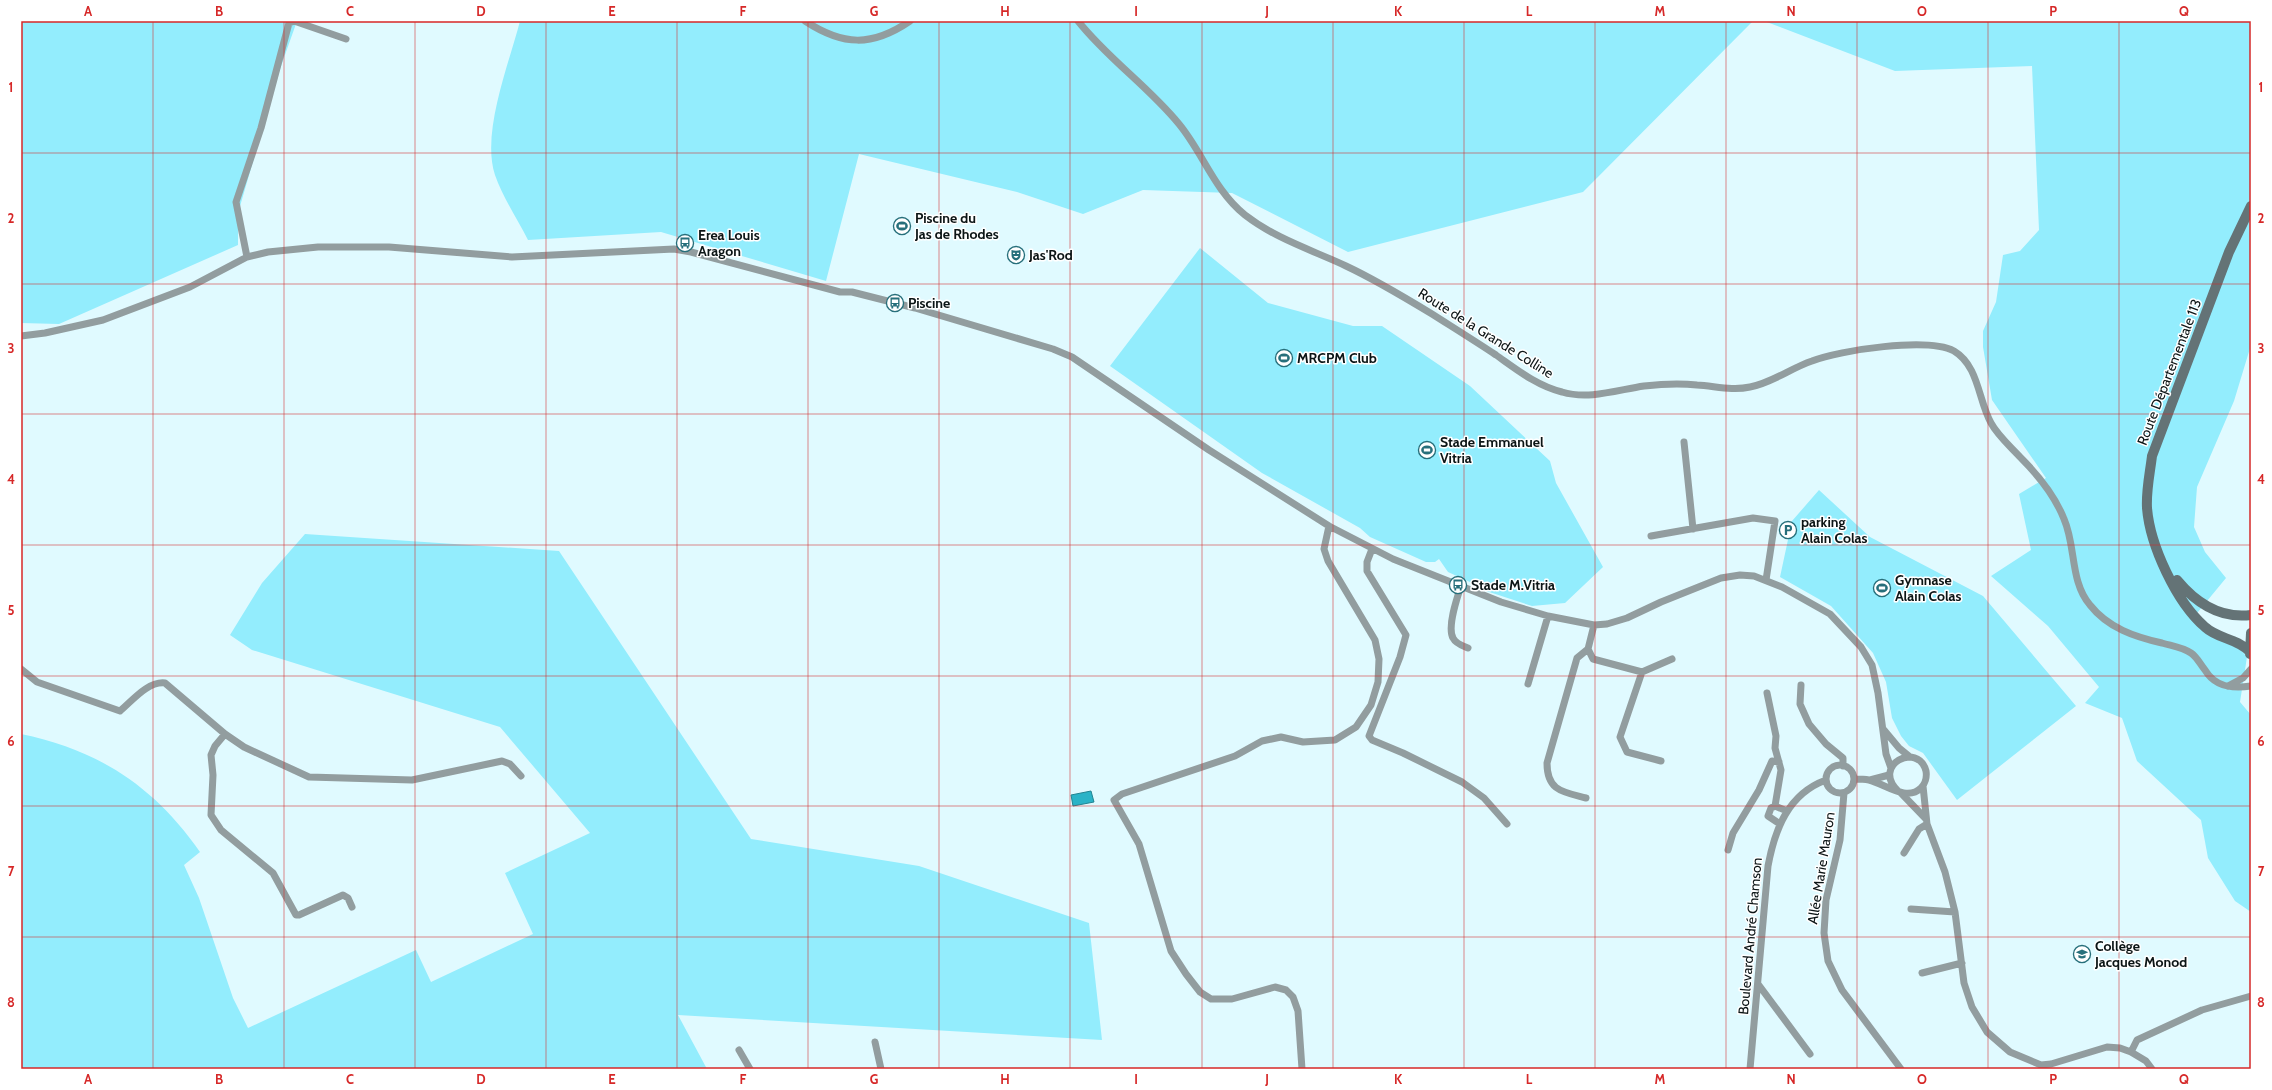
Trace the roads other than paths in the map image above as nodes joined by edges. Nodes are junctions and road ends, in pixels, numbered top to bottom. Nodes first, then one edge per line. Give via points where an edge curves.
1 (805, 21) edge
2 (910, 21) edge
3 (1078, 21) edge
4 (346, 39) dead end
5 (2251, 206) edge
6 (247, 257) junction
7 (21, 336) edge
8 (1684, 442) dead end
9 (1329, 526) junction
10 (1693, 529) junction
11 (1651, 536) dead end
12 (1372, 549) junction
13 (2158, 554) junction
14 (1766, 580) junction
15 (1461, 586) junction
16 (2251, 615) edge
17 (1548, 616) junction
18 (1594, 625) junction
19 (2251, 633) edge
20 (1468, 648) dead end
21 (1588, 649) junction
22 (2250, 653) edge
23 (1672, 659) dead end
24 (21, 669) edge
25 (2251, 669) edge
26 (1642, 672) junction
27 (1528, 684) dead end
28 (1801, 685) dead end
29 (2226, 686) junction
30 (2251, 686) edge
31 (1767, 693) dead end
32 (1883, 728) junction
33 (225, 734) junction
34 (1910, 757) junction
35 (1660, 761) dead end
36 (1778, 762) junction
37 (1843, 766) junction
38 (1890, 772) junction
39 (521, 776) dead end
40 (1854, 779) junction
41 (1826, 780) junction
42 (1870, 780) junction
43 (1923, 786) junction
44 (1899, 792) junction
45 (1844, 793) junction
46 (1586, 798) dead end
47 (1775, 806) junction
48 (1787, 811) junction
49 (1926, 821) junction
50 (1507, 824) dead end
51 (1780, 824) junction
52 (1728, 850) dead end
53 (1904, 853) dead end
54 (352, 907) dead end
55 (1911, 909) dead end
56 (1955, 912) junction
57 (1962, 963) junction
58 (1922, 973) dead end
59 (1758, 984) junction
60 (2251, 996) edge
61 (875, 1042) dead end
62 (739, 1050) dead end
63 (2131, 1052) junction
64 (1810, 1054) dead end
65 (750, 1069) edge
66 (881, 1069) edge
67 (1302, 1069) edge
68 (1750, 1069) edge
69 (1901, 1069) edge
70 (2152, 1069) edge

1 - 2 street via 823,33 854,41 884,36
3 - 29 street, Route de la Grande Colline via 1102,51 1177,122 1224,194 1243,213 1268,231 1348,267 1410,301 1550,388 1578,395 1664,385 1695,384 1736,389 1762,384 1814,360 1848,352 1914,344 1933,345 1955,352 1974,372 1988,415 1996,430 2035,474 2063,516 2071,537 2078,581 2090,607 2117,628 2133,636 2191,653 2211,680
4 - 6 street via 294,21 289,23 261,128 236,202
5 - 13 main road, Route Départementale 113 via 2229,252 2152,456 2147,507
6 - 7 street via 190,287 103,320
6 - 9 street via 318,247 389,247 512,257 674,249 840,292 852,292 1053,349 1072,357 1215,454
8 - 10 street
9 - 12 street
9 - 67 street via 1324,549 1328,561 1376,640 1379,659 1378,682 1371,705 1356,727 1335,740 1303,742 1281,737 1262,741 1235,756 1122,794 1114,800 1139,844 1171,951 1186,974 1200,992 1211,999 1232,999 1275,987 1286,990 1293,996 1298,1011
10 - 11 street
10 - 14 street via 1753,518 1775,522
12 - 15 street
12 - 50 street via 1367,571 1406,635 1400,657 1368,736 1462,782 1484,798
13 - 16 main road, Route Départementale 113 via 2184,589 2200,603 2227,614
13 - 22 main road, Route Départementale 113 via 2174,586 2195,617 2215,634 2239,642
14 - 18 street via 1740,575 1721,578 1627,618
14 - 32 street via 1830,614 1861,647 1872,665
15 - 17 street via 1501,602
15 - 20 street via 1451,631 1458,644
17 - 18 street
17 - 27 street
18 - 21 street
19 - 22 main road
21 - 26 street via 1593,659
21 - 46 street via 1577,658 1547,763 1547,773 1555,787
23 - 26 street
24 - 33 street via 37,682 120,711 148,688 158,682 165,683
25 - 29 street via 2243,678
26 - 35 street via 1620,736 1627,752
28 - 37 street via 1800,704 1808,724 1826,744 1844,758
29 - 30 street, Route de la Grande Colline
31 - 36 street via 1776,736
32 - 34 street
32 - 38 street
33 - 39 street via 244,747 309,778 412,780 502,761 510,764
33 - 54 street via 211,755 211,808 214,821 221,830 273,873 296,915 343,895 348,898
34 - 38 street via 1899,759
34 - 43 street via 1924,766 1926,776
36 - 47 street via 1781,770
36 - 52 street via 1772,761 1759,790 1733,834
37 - 40 street via 1851,770
37 - 41 street via 1831,768
38 - 42 street
38 - 44 street via 1893,786
40 - 42 street
40 - 45 street via 1851,788
41 - 45 street via 1832,791
41 - 48 street, Boulevard André Chamson via 1802,792
42 - 44 street
43 - 44 street via 1913,793
43 - 49 street
44 - 49 street
45 - 69 street, Allée Marie Mauron via 1840,840 1826,900 1824,933 1828,961 1842,990
47 - 48 street
47 - 51 street via 1771,808 1768,816
48 - 51 street, Boulevard André Chamson
49 - 53 street
49 - 56 street via 1945,872
51 - 59 street, Boulevard André Chamson via 1768,866
55 - 56 street
56 - 57 street
57 - 58 street
57 - 63 street via 1964,983 1980,1021 1994,1041 2019,1057 2041,1064 2051,1064 2107,1047
59 - 64 street
59 - 68 street, Boulevard André Chamson
60 - 63 street via 2202,1010 2137,1040
61 - 66 street
62 - 65 street
63 - 70 street via 2146,1061

